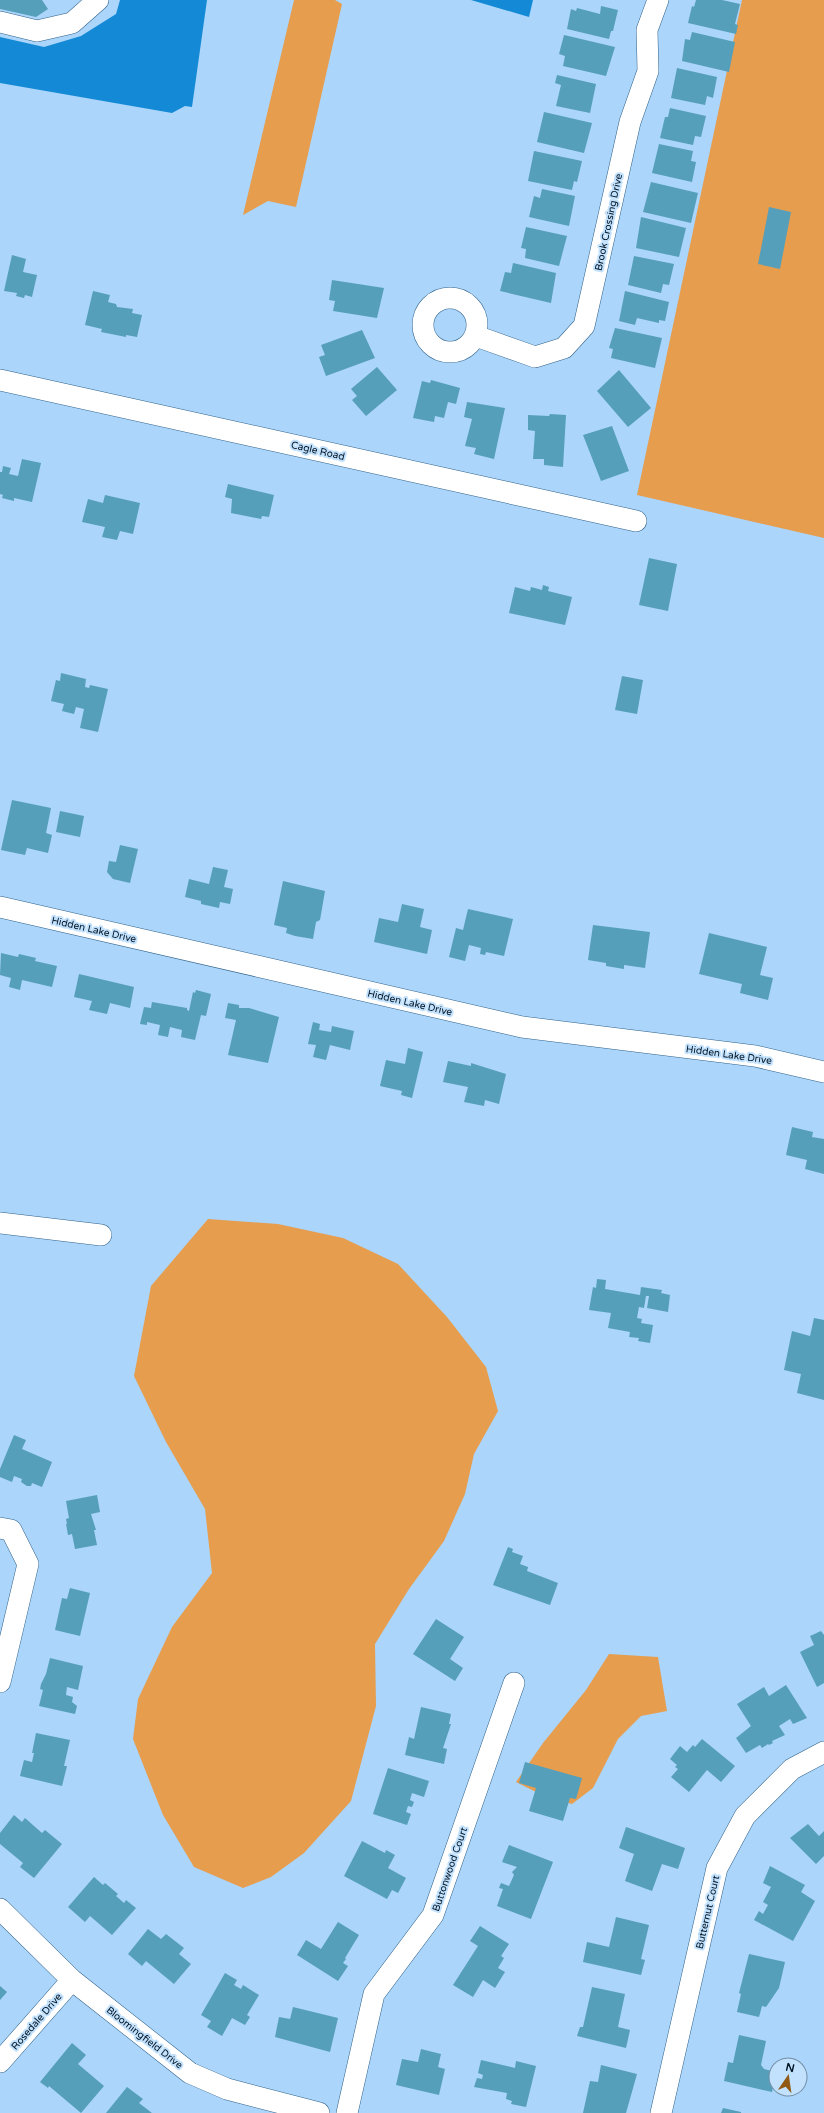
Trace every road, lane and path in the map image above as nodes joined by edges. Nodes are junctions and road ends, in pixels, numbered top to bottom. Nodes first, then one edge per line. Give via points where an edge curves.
1 (98, 0) edge
2 (658, 0) edge
3 (0, 22) edge
4 (476, 336) dead end
5 (0, 380) edge
6 (636, 521) dead end
7 (0, 907) edge
8 (824, 1072) edge
9 (0, 1223) edge
10 (101, 1235) dead end
11 (0, 1528) edge
12 (0, 1682) edge
13 (514, 1683) dead end
14 (824, 1752) edge
15 (0, 1909) edge
16 (72, 1980) junction
17 (0, 2062) edge
18 (319, 2113) edge
19 (347, 2113) edge
20 (661, 2113) edge

1 - 3 street via 72,24 37,31
2 - 4 street, Brook Crossing Drive via 647,30 648,71 630,122 584,326 564,348 535,357
5 - 6 street, Cagle Road
7 - 8 street, Hidden Lake Drive via 522,1027 755,1056
9 - 10 street
11 - 12 street via 11,1530 28,1564
13 - 19 street, Buttonwood Court via 433,1915 374,1994
14 - 20 street, Butternut Court via 792,1769 745,1816 717,1868
15 - 16 street, Bloomingfield Drive
16 - 17 street, Rosedale Drive
16 - 18 street, Bloomingfield Drive via 190,2073 227,2089

